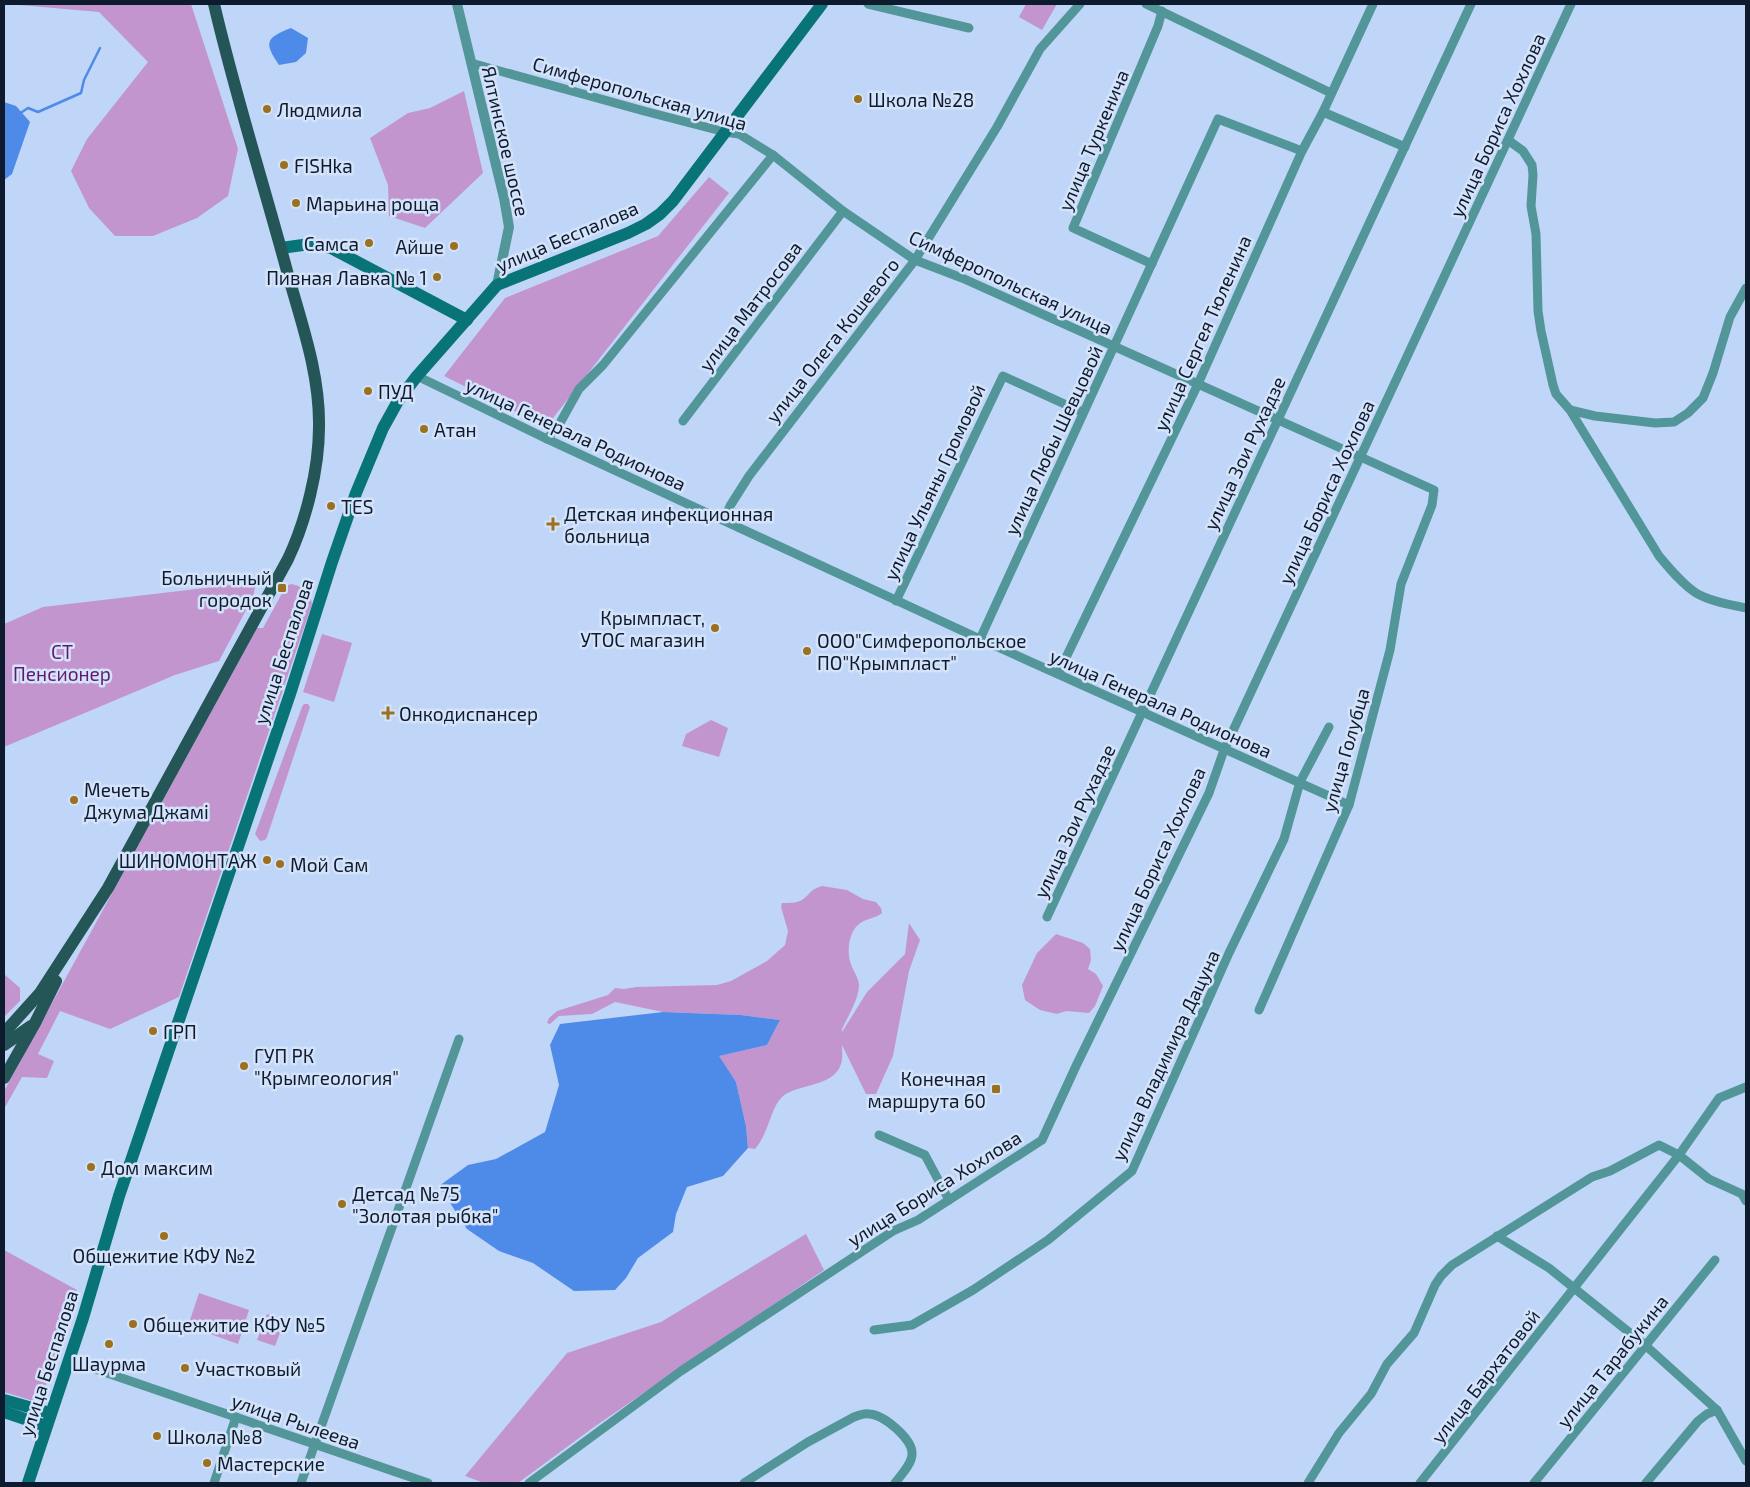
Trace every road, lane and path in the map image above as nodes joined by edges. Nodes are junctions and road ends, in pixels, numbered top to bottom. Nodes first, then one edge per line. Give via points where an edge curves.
1 (214, 4) edge
2 (457, 4) edge
3 (822, 4) edge
4 (868, 4) edge
5 (1080, 4) edge
6 (1146, 4) edge
7 (1373, 4) edge
8 (1471, 4) edge
9 (1571, 4) edge
10 (1162, 11) junction
11 (969, 28) dead end
12 (471, 63) junction
13 (1331, 93) junction
14 (1323, 112) junction
15 (725, 132) junction
16 (1508, 140) junction
17 (1405, 147) junction
18 (1302, 151) junction
19 (773, 155) junction
20 (843, 212) junction
21 (281, 248) junction
22 (502, 260) junction
23 (915, 260) junction
24 (1152, 264) junction
25 (517, 277) junction
26 (497, 285) junction
27 (1746, 288) edge
28 (467, 320) junction
29 (1114, 347) junction
30 (417, 376) junction
31 (1198, 384) junction
32 (1570, 410) junction
33 (1082, 412) junction
34 (1277, 419) junction
35 (683, 421) dead end
36 (547, 439) junction
37 (1361, 456) junction
38 (1434, 490) joint
39 (724, 520) junction
40 (896, 601) junction
41 (1746, 608) edge
42 (980, 639) junction
43 (1058, 674) junction
44 (1142, 712) junction
45 (1329, 727) dead end
46 (1224, 750) junction
47 (1300, 782) junction
48 (1349, 805) junction
49 (1047, 917) dead end
50 (88, 920) junction
51 (51, 978) junction
52 (1259, 1010) dead end
53 (35, 1023) junction
54 (4, 1032) edge
55 (22, 1033) junction
56 (459, 1039) dead end
57 (4, 1045) edge
58 (4, 1070) edge
59 (4, 1078) edge
60 (1746, 1087) edge
61 (879, 1134) dead end
62 (1679, 1156) junction
63 (949, 1200) junction
64 (1746, 1201) edge
65 (1497, 1236) junction
66 (1715, 1260) dead end
67 (1574, 1288) junction
68 (874, 1330) dead end
69 (1645, 1345) junction
70 (68, 1360) junction
71 (4, 1400) edge
72 (1717, 1410) junction
73 (4, 1412) edge
74 (50, 1413) junction
75 (236, 1416) junction
76 (46, 1426) junction
77 (314, 1444) junction
78 (1746, 1461) edge
79 (408, 1480) edge
80 (1423, 1480) edge
81 (28, 1483) edge
82 (214, 1483) edge
83 (301, 1483) edge
84 (428, 1483) edge
85 (529, 1483) edge
86 (744, 1483) edge
87 (895, 1483) edge
88 (1308, 1483) edge
89 (1433, 1483) edge
90 (1534, 1483) edge
91 (1646, 1483) edge

1 - 21 main road via 230,74
2 - 12 street, Ялтинское шоссе
3 - 15 main road, улица Беспалова
4 - 11 street
5 - 23 street, улица Олега Кошевого via 1040,49 997,128
6 - 10 street
7 - 13 street, улица Сергея Тюленина
8 - 17 street, улица Зои Рухадзе
9 - 16 street, улица Бориса Хохлова
10 - 13 street
10 - 24 street, улица Туркенича via 1073,228
12 - 15 street, Симферопольская улица
12 - 22 street, Ялтинское шоссе via 509,227
13 - 14 street, улица Сергея Тюленина
14 - 17 street
14 - 18 street, улица Сергея Тюленина
15 - 19 street, Симферопольская улица via 739,134
15 - 25 main road, улица Беспалова via 673,201 646,224
16 - 32 street via 1532,165 1531,206 1536,234 1540,331 1553,385
16 - 37 street, улица Бориса Хохлова
17 - 34 street, улица Зои Рухадзе
18 - 24 street, улица Любы Шевцовой via 1218,119
18 - 31 street, улица Сергея Тюленина
19 - 20 street, Симферопольская улица
19 - 36 street via 603,366 579,389
20 - 23 street, Симферопольская улица
20 - 35 street, улица Матросова
21 - 28 main road via 310,244 330,248
21 - 50 main road via 309,350 318,400 318,450 305,513 288,559
22 - 25 street via 508,273
22 - 26 street, Ялтинское шоссе
23 - 29 street, Симферопольская улица
23 - 39 street, улица Олега Кошевого via 749,476
24 - 29 street, улица Любы Шевцовой
25 - 26 main road, улица Беспалова
26 - 28 main road, улица Беспалова
27 - 32 street via 1730,317 1714,374 1703,398 1688,413 1674,422 1655,423
28 - 30 main road, улица Беспалова
29 - 31 street, Симферопольская улица
29 - 33 street, улица Любы Шевцовой
30 - 36 street, улица Генерала Родионова
30 - 70 main road, улица Беспалова via 398,400 383,428 356,493
31 - 34 street, Симферопольская улица
31 - 43 street, улица Сергея Тюленина
32 - 41 street via 1659,556 1675,575 1696,594
33 - 40 street, улица Ульяны Громовой via 1003,376
33 - 42 street, улица Любы Шевцовой
34 - 37 street, Симферопольская улица
34 - 44 street, улица Зои Рухадзе
36 - 39 street, улица Генерала Родионова
37 - 38 street, Симферопольская улица
37 - 46 street, улица Бориса Хохлова
38 - 48 street, улица Голубца via 1432,505 1401,584 1390,650
39 - 40 street, улица Генерала Родионова
40 - 42 street, улица Генерала Родионова
42 - 43 street, улица Генерала Родионова
43 - 44 street, улица Генерала Родионова
44 - 46 street, улица Генерала Родионова
44 - 49 street, улица Зои Рухадзе
45 - 47 street, улица Владимира Дацуна
46 - 47 street, улица Генерала Родионова
46 - 63 street, улица Бориса Хохлова via 1209,793 1042,1140
47 - 48 street, улица Генерала Родионова
47 - 68 street, улица Владимира Дацуна via 1284,839 1229,953 1132,1171 1048,1240 973,1290 912,1325
48 - 52 street, улица Голубца
50 - 51 main road
50 - 53 main road
51 - 54 main road
51 - 55 main road
53 - 55 main road
53 - 59 main road
55 - 57 main road
55 - 58 main road
56 - 77 street
60 - 62 street, улица Бархатовой via 1719,1098
61 - 63 street via 925,1155
62 - 64 street via 1709,1178 1742,1194
62 - 65 street via 1659,1145 1592,1177
62 - 67 street, улица Бархатовой
63 - 85 street, улица Бориса Хохлова via 893,1231 681,1371
65 - 67 street via 1549,1268
65 - 88 street via 1441,1276 1414,1333 1387,1364 1371,1394 1338,1433
66 - 69 street, улица Тарабукина
67 - 69 street
67 - 80 street, улица Бархатовой
69 - 72 street
69 - 90 street, улица Тарабукина
70 - 74 main road, улица Беспалова
70 - 75 street, улица Рылеева
71 - 74 main road
72 - 78 street
72 - 91 street via 1698,1421
73 - 76 main road
74 - 76 main road, улица Беспалова
75 - 77 street, улица Рылеева
75 - 82 street
76 - 81 main road, улица Беспалова
77 - 79 street, улица Рылеева
77 - 83 street
79 - 84 street, улица Рылеева
80 - 89 street
86 - 87 street via 808,1442 862,1414 887,1420 912,1447 913,1455

